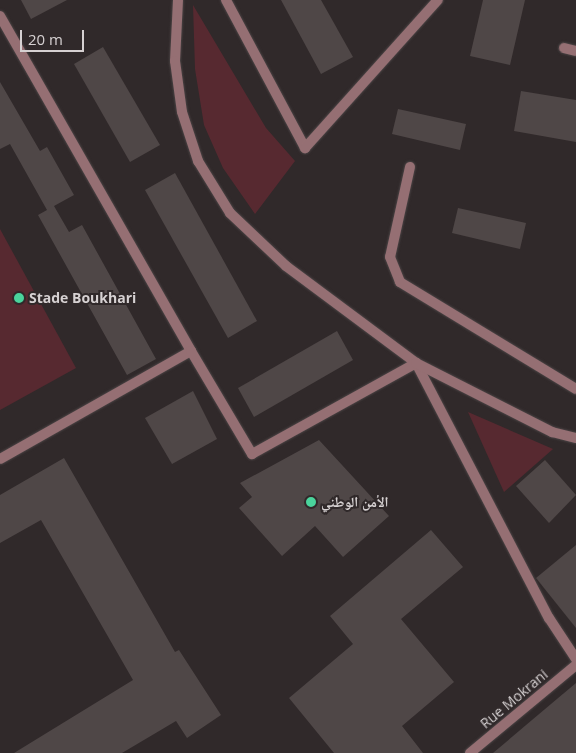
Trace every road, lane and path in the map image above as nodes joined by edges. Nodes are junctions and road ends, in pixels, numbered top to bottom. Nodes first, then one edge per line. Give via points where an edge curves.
1 (178, 0) edge
2 (226, 0) edge
3 (438, 0) edge
4 (0, 16) edge
5 (564, 48) dead end
6 (576, 51) edge
7 (410, 166) dead end
8 (190, 351) junction
9 (416, 363) junction
10 (576, 390) edge
11 (576, 438) edge
12 (0, 459) edge
13 (576, 659) edge
14 (576, 665) edge
15 (470, 753) edge

1 - 9 street via 175,61 182,112 198,161 230,213 286,266
2 - 3 street via 305,148
4 - 8 street
5 - 6 street
7 - 10 street via 390,257 400,282
8 - 9 street via 252,454
8 - 12 street
9 - 11 street via 552,432
9 - 13 street via 549,618
14 - 15 street, Rue Mokrani

